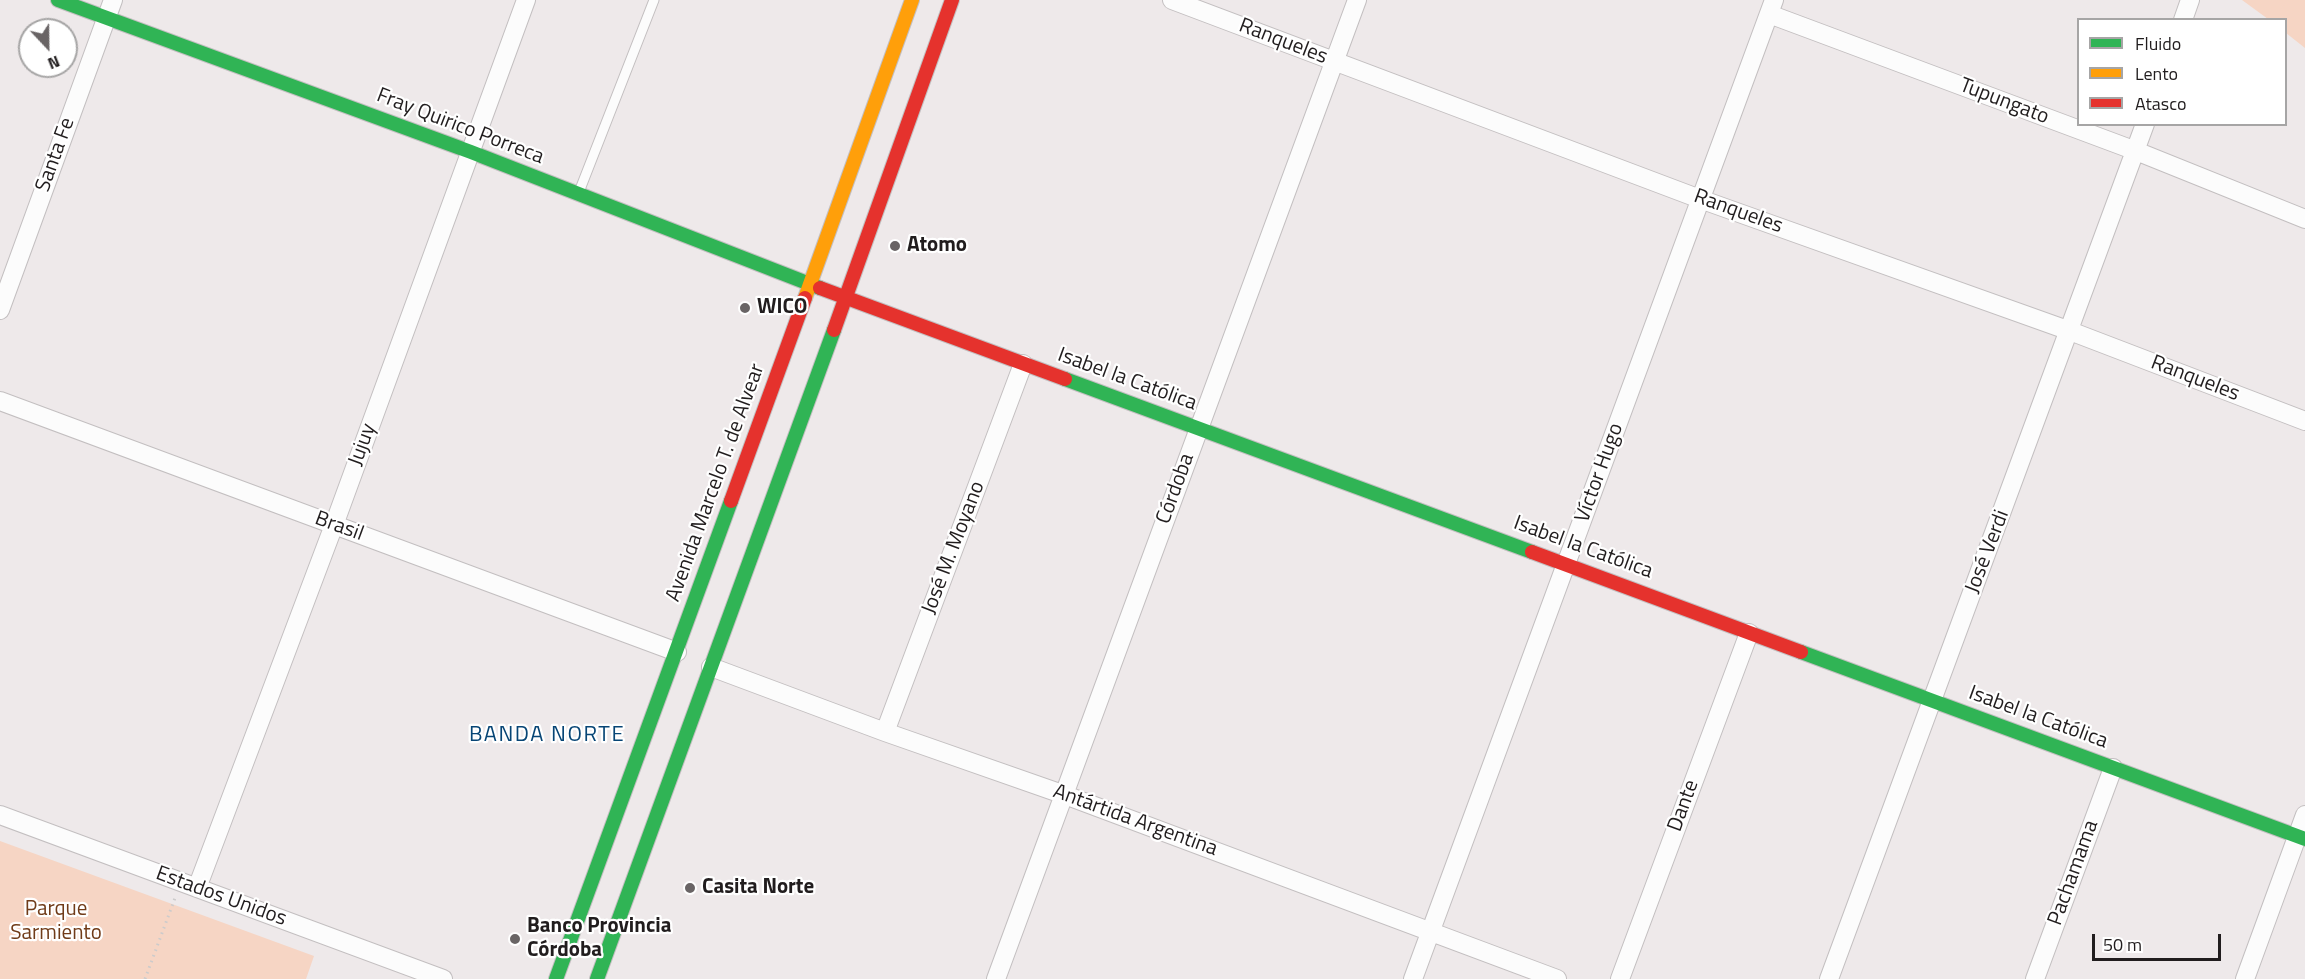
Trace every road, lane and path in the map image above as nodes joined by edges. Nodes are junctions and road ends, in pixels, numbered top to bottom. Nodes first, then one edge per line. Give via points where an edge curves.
1 (58, 0) edge
2 (113, 0) edge
3 (526, 0) edge
4 (654, 0) edge
5 (912, 0) edge
6 (952, 0) edge
7 (1172, 0) edge
8 (1357, 0) edge
9 (2190, 0) edge
10 (1771, 7) edge
11 (106, 18) junction
12 (2183, 18) edge
13 (1334, 61) junction
14 (2144, 126) edge
15 (2136, 151) junction
16 (471, 152) junction
17 (578, 194) junction
18 (1700, 199) junction
19 (2305, 219) edge
20 (809, 284) junction
21 (846, 298) junction
22 (0, 309) edge
23 (2070, 331) junction
24 (1023, 364) junction
25 (0, 401) edge
26 (2305, 421) edge
27 (1198, 429) junction
28 (334, 525) junction
29 (1566, 564) junction
30 (1749, 633) junction
31 (677, 652) junction
32 (711, 667) junction
33 (1932, 701) junction
34 (885, 732) junction
35 (2112, 768) junction
36 (1065, 795) junction
37 (0, 815) edge
38 (2305, 815) edge
39 (2301, 838) edge
40 (189, 885) junction
41 (1431, 933) junction
42 (145, 979) edge
43 (443, 979) edge
44 (556, 979) edge
45 (597, 979) edge
46 (996, 979) edge
47 (1413, 979) edge
48 (1557, 979) edge
49 (1620, 979) edge
50 (1829, 979) edge
51 (2035, 979) edge
52 (2245, 979) edge

1 - 11 main road, Fray Quirico Porreca
2 - 11 street, Santa Fe
3 - 16 street, Jujuy
4 - 17 lane
5 - 20 main road, Avenida Marcelo T. de Alvear
6 - 21 main road
7 - 13 street, Ranqueles
8 - 13 street, Córdoba
9 - 12 street
10 - 15 street, Tupungato
10 - 18 street, Víctor Hugo
11 - 16 main road, Fray Quirico Porreca
11 - 22 street, Santa Fe
13 - 18 street, Ranqueles
13 - 27 street, Córdoba
14 - 15 street, José Verdi
15 - 19 street, Tupungato
15 - 23 street, José Verdi
16 - 17 main road, Fray Quirico Porreca
16 - 28 street, Jujuy
17 - 20 main road, Fray Quirico Porreca
18 - 23 street, Ranqueles
18 - 29 street, Víctor Hugo
20 - 21 main road, Fray Quirico Porreca
20 - 31 main road, Avenida Marcelo T. de Alvear
21 - 24 main road, Isabel la Católica
21 - 32 main road
23 - 26 street, Ranqueles
23 - 33 street, José Verdi
24 - 27 main road, Isabel la Católica
24 - 34 street, José M. Moyano
25 - 28 street, Brasil
27 - 29 main road, Isabel la Católica
27 - 36 street, Córdoba
28 - 31 street, Brasil
28 - 40 street, Jujuy
29 - 30 main road, Isabel la Católica
29 - 41 street, Víctor Hugo
30 - 33 main road, Isabel la Católica
30 - 49 street, Dante
31 - 44 main road, Avenida Marcelo T. de Alvear
32 - 34 street, Antártida Argentina
32 - 45 main road
33 - 35 main road, Isabel la Católica
33 - 50 street, José Verdi
34 - 36 street, Antártida Argentina
35 - 39 main road, Isabel la Católica
35 - 51 street, Pachamama
36 - 41 street, Antártida Argentina
36 - 46 street, Córdoba
37 - 40 street, Estados Unidos
38 - 39 street
39 - 52 street
40 - 42 path
40 - 43 street, Estados Unidos
41 - 47 street, Víctor Hugo
41 - 48 street, Antártida Argentina

